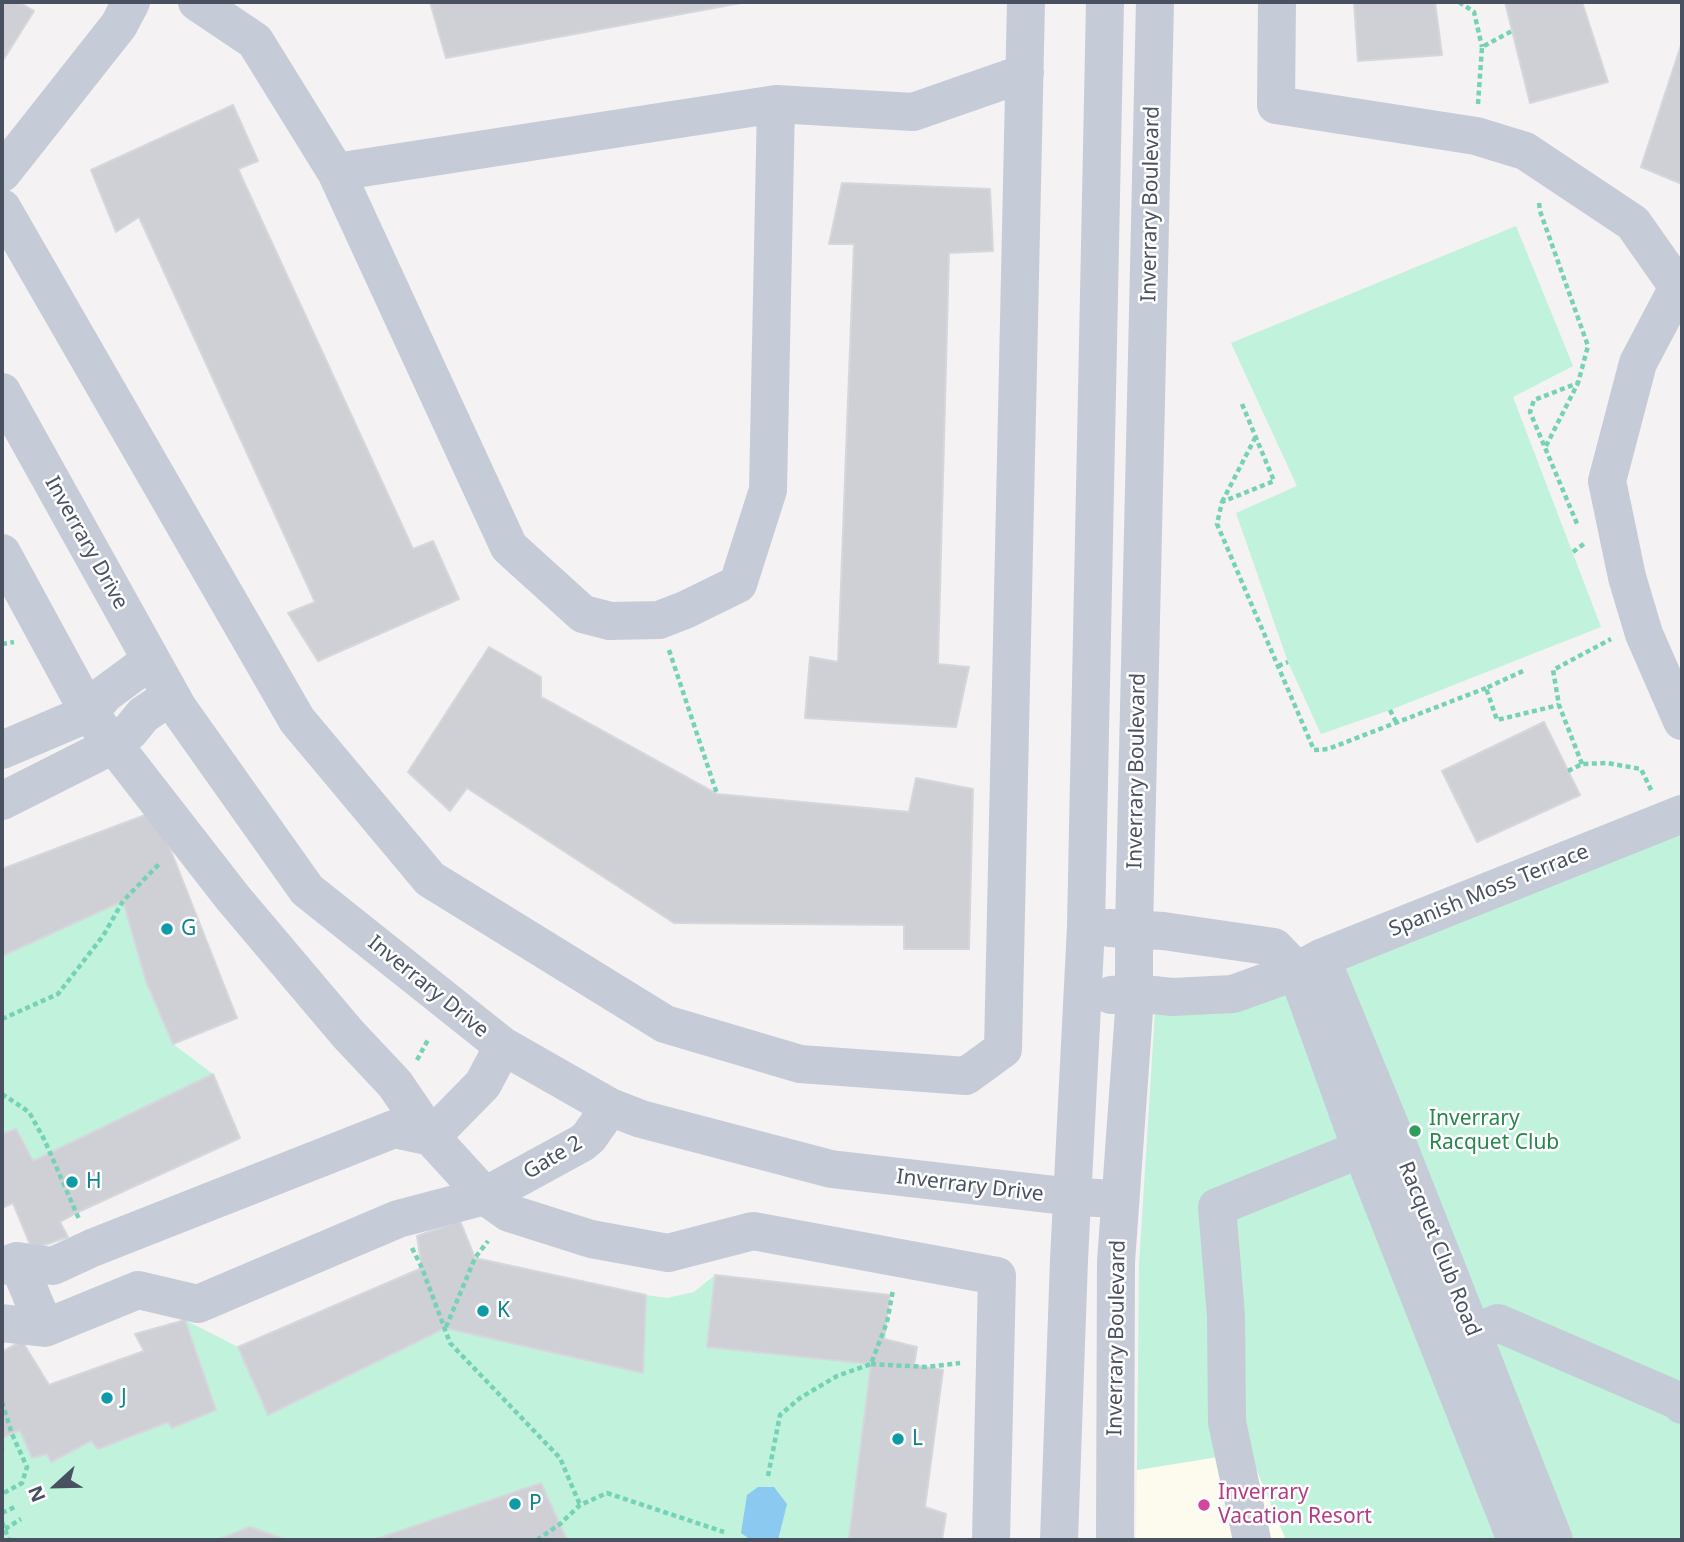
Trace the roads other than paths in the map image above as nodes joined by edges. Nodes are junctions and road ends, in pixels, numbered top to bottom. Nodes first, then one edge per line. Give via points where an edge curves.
1 (131, 2) edge
2 (197, 2) edge
3 (1026, 2) edge
4 (1105, 2) edge
5 (1155, 2) edge
6 (1277, 2) edge
7 (1025, 73) junction
8 (776, 104) junction
9 (336, 172) junction
10 (2, 173) edge
11 (2, 208) edge
12 (1680, 286) edge
13 (2, 392) edge
14 (2, 553) edge
15 (151, 660) junction
16 (172, 696) junction
17 (89, 713) junction
18 (1682, 722) edge
19 (113, 744) junction
20 (2, 750) edge
21 (2, 802) edge
22 (1682, 814) edge
23 (1086, 927) junction
24 (1134, 930) junction
25 (1309, 965) junction
26 (1134, 993) junction
27 (1083, 997) junction
28 (503, 1046) junction
29 (610, 1107) junction
30 (431, 1137) junction
31 (1375, 1152) junction
32 (1073, 1197) junction
33 (1121, 1199) junction
34 (497, 1205) junction
35 (9, 1263) edge
36 (2, 1323) edge
37 (45, 1328) junction
38 (1469, 1356) junction
39 (1682, 1405) edge
40 (992, 1540) edge
41 (1059, 1540) edge
42 (1115, 1540) edge
43 (1252, 1540) edge
44 (1516, 1540) edge
45 (1554, 1540) edge

1 - 10 street via 119,25
2 - 9 street via 256,41
3 - 7 street
4 - 23 street
5 - 24 street, Inverrary Boulevard
6 - 12 street via 1276,105 1476,136 1525,151 1633,223
7 - 8 street via 913,112
7 - 11 street via 1003,1049 967,1076 800,1065 665,1024 430,879 297,720
8 - 9 street
8 - 9 street via 768,489 738,584 659,620 610,621 583,614 509,547
12 - 18 street via 1638,363 1607,481 1627,577 1622,634
13 - 15 street, Inverrary Drive
14 - 17 street
15 - 16 street, Inverrary Drive
15 - 17 street via 105,694
16 - 19 street via 143,715
16 - 28 street, Inverrary Drive via 307,890
17 - 19 street
17 - 20 street
19 - 21 street
19 - 30 street via 233,898 396,1084
22 - 25 street, Spanish Moss Terrace
23 - 24 street
23 - 27 street
24 - 25 street via 1274,947
24 - 26 street, Inverrary Boulevard
25 - 26 street, Spanish Moss Terrace via 1233,993 1172,998
25 - 31 street, Racquet Club Road
26 - 27 street, Spanish Moss Terrace
26 - 33 street, Inverrary Boulevard
27 - 32 street
28 - 29 street, Inverrary Drive
28 - 30 street via 483,1084
29 - 32 street, Inverrary Drive via 831,1170
29 - 34 street, Gate 2 via 589,1137
30 - 34 street
30 - 35 street via 394,1129 53,1266
31 - 38 street, Racquet Club Road
31 - 43 street via 1217,1207 1226,1316 1227,1422
32 - 33 street, Inverrary Drive
32 - 41 street
33 - 42 street, Inverrary Boulevard via 1116,1262
34 - 37 street, Gate 2 via 398,1219 198,1304 138,1290
34 - 40 street via 591,1239 668,1253 753,1231 998,1276
35 - 37 street
36 - 37 street
38 - 39 street via 1498,1323
38 - 44 street, Racquet Club Road
38 - 45 street, Racquet Club Road

